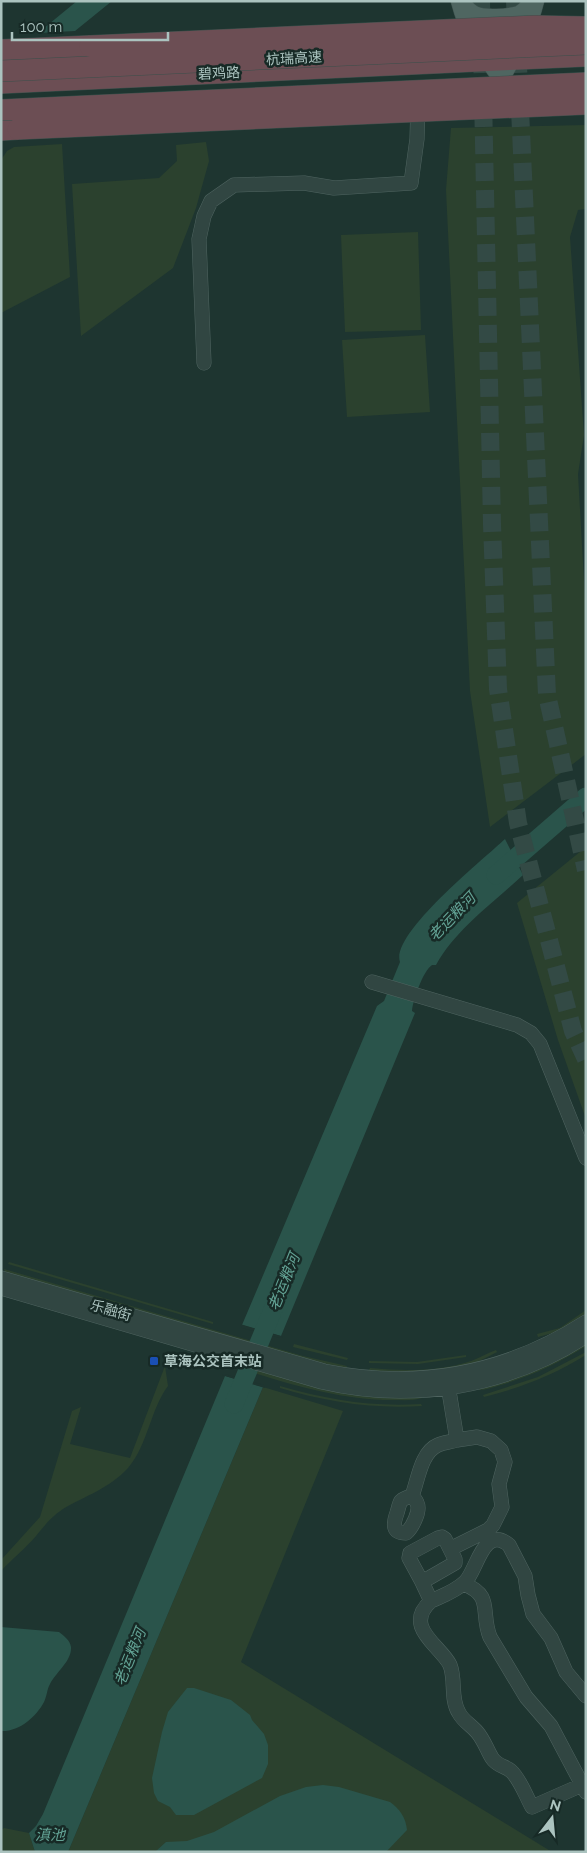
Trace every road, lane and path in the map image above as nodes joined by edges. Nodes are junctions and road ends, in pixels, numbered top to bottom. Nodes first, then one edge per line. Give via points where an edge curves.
1 (460, 1) edge
2 (536, 1) edge
3 (586, 27) edge
4 (586, 44) edge
5 (1, 50) edge
6 (586, 54) edge
7 (489, 60) junction
8 (429, 63) junction
9 (507, 68) junction
10 (1, 71) edge
11 (586, 74) edge
12 (418, 81) junction
13 (1, 83) edge
14 (586, 83) edge
15 (1, 100) edge
16 (586, 104) edge
17 (1, 110) edge
18 (10, 130) edge
19 (204, 363) dead end
20 (372, 982) dead end
21 (586, 1158) edge
22 (1, 1278) edge
23 (1, 1288) edge
24 (586, 1322) edge
25 (586, 1336) edge
26 (220, 1347) junction
27 (448, 1382) junction
28 (457, 1440) junction
29 (412, 1496) dead end
30 (450, 1549) junction
31 (422, 1582) junction
32 (464, 1584) junction
33 (431, 1601) junction
34 (586, 1696) edge
35 (584, 1788) edge

1 - 2 main road via 476,16 487,17 520,14
1 - 7 main road via 465,23
1 - 8 main road via 444,45
2 - 6 main road via 565,37
2 - 9 main road via 522,42
3 - 5 highway, bridge via 535,26
4 - 10 highway, 杭瑞高速, bridge
6 - 9 highway, 碧鸡路
7 - 8 highway, 碧鸡路
7 - 9 highway, 碧鸡路
8 - 13 highway, 碧鸡路
9 - 11 highway, 碧鸡路
9 - 12 highway, 碧鸡路
12 - 15 highway, 碧鸡路
12 - 19 street via 417,139 410,183 334,188 304,183 234,185 211,201 199,239
14 - 17 highway, bridge
16 - 18 highway, bridge
20 - 21 street via 444,1002 531,1033 540,1044
22 - 26 street, 乐融街
23 - 26 street, 乐融街
24 - 27 street via 552,1342
25 - 27 street via 550,1356 493,1379
26 - 27 street via 281,1365 364,1377
27 - 28 street
28 - 29 street via 439,1444 430,1450
28 - 30 street via 476,1437 491,1441 501,1450 505,1462 499,1484 502,1507 493,1525
30 - 31 street via 455,1559 453,1565
30 - 31 street via 445,1539 438,1538 410,1553 409,1558
31 - 33 street
32 - 33 street
32 - 34 street via 484,1547 493,1541 509,1545 526,1576 533,1614 551,1638 566,1672
32 - 35 street via 481,1594 490,1637 526,1697 551,1726
33 - 35 street via 422,1613 422,1625 430,1642 449,1664 459,1715 479,1734 492,1759 511,1771 532,1807

